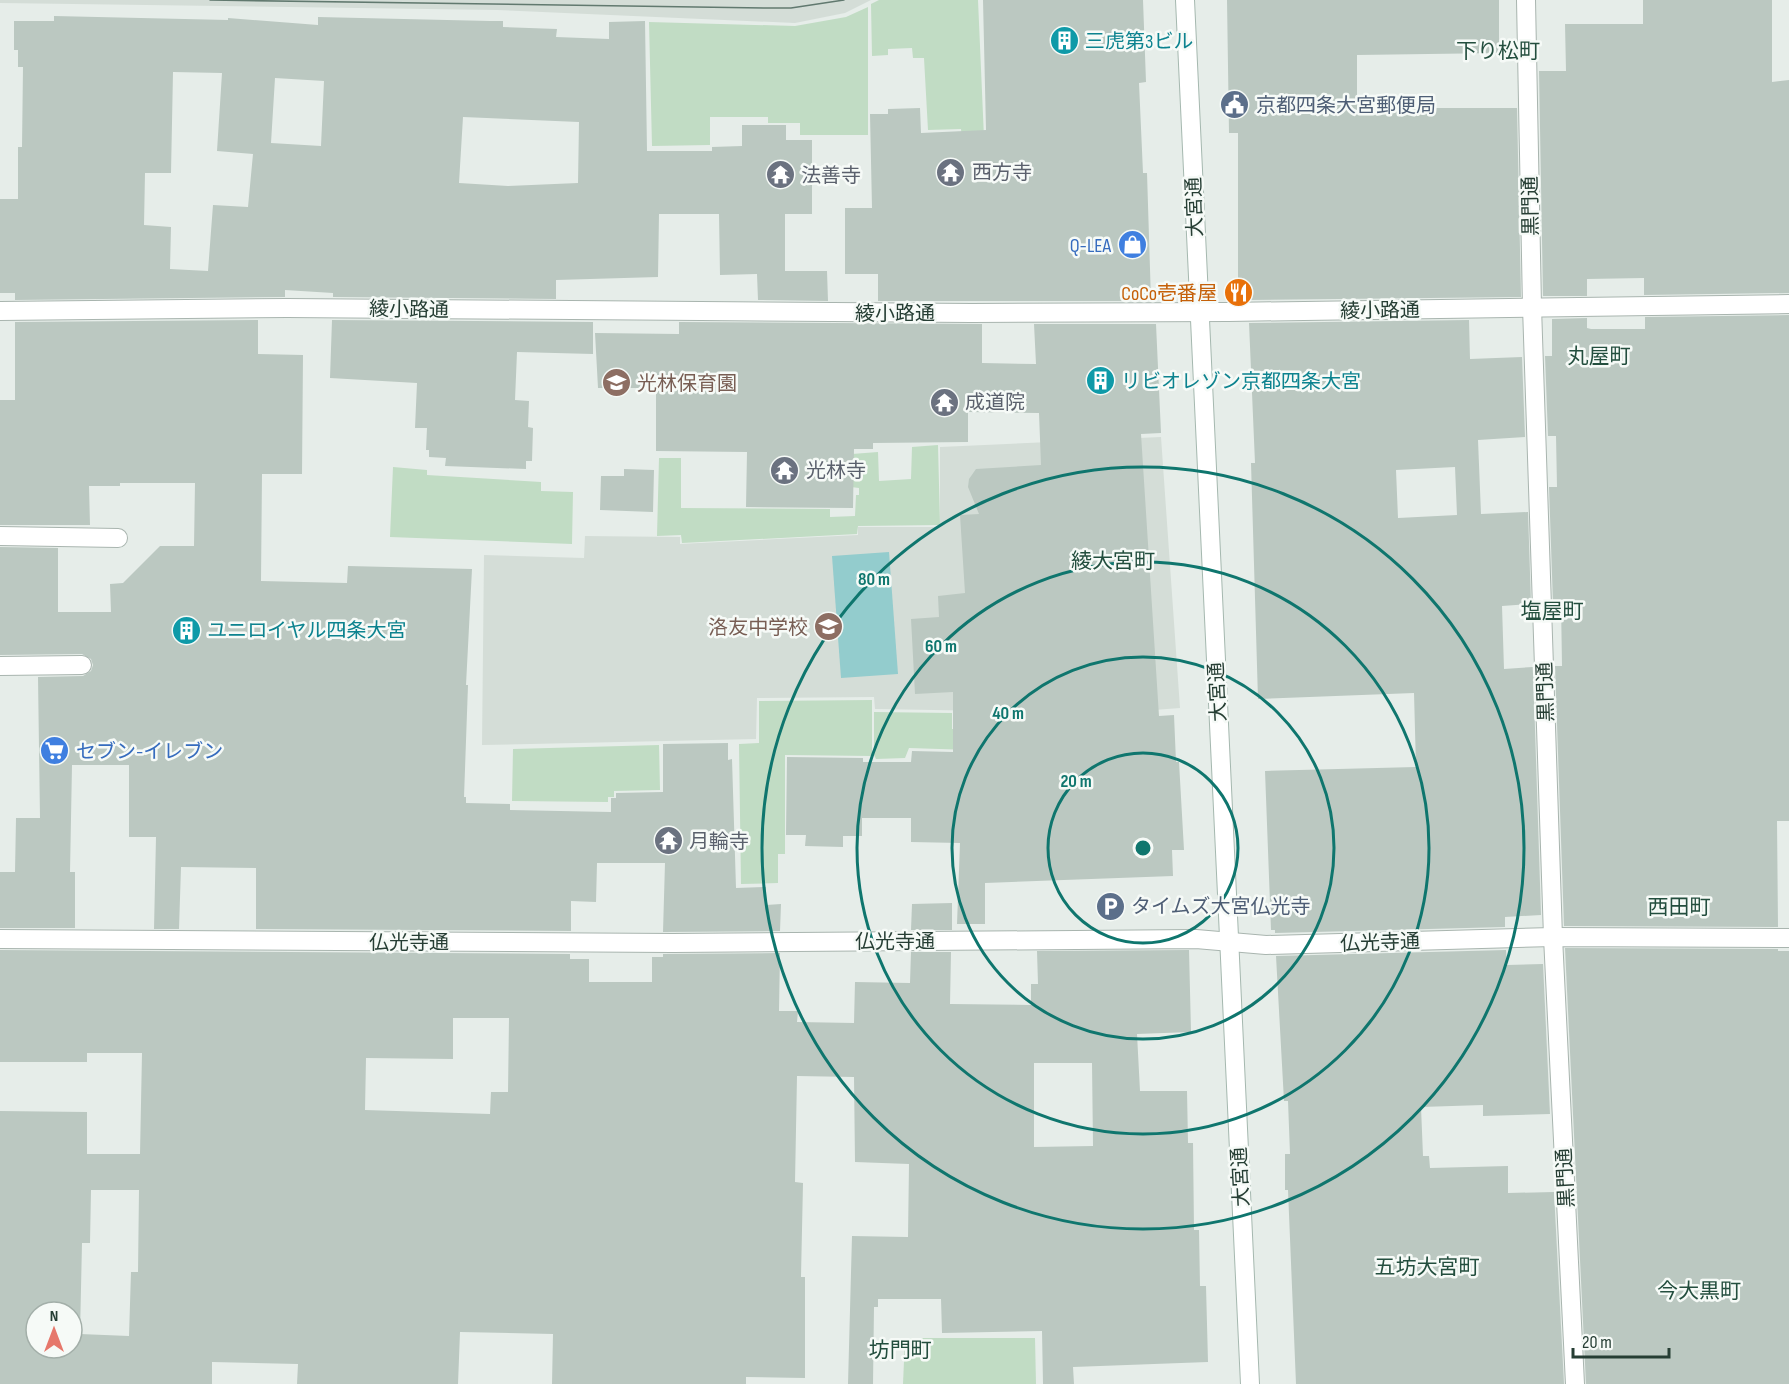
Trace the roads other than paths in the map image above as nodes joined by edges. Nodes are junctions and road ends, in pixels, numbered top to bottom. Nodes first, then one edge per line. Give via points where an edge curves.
1 (1185, 0) edge
2 (1526, 0) edge
3 (1789, 304) edge
4 (1532, 307) junction
5 (0, 311) edge
6 (1198, 312) junction
7 (0, 536) edge
8 (118, 538) dead end
9 (82, 665) dead end
10 (0, 666) edge
11 (1553, 938) junction
12 (1789, 938) edge
13 (0, 939) edge
14 (1229, 942) junction
15 (1250, 1384) edge
16 (1575, 1384) edge

1 - 6 street, 大宮通
2 - 4 street, 黒門通
3 - 4 street, 綾小路通
4 - 6 street, 綾小路通
4 - 11 street, 黒門通
5 - 6 street, 綾小路通 via 287,308
6 - 14 street, 大宮通
7 - 8 street
9 - 10 street
11 - 12 street, 仏光寺通
11 - 14 street, 仏光寺通 via 1266,945
11 - 16 street, 黒門通
13 - 14 street, 仏光寺通
14 - 15 street, 大宮通

